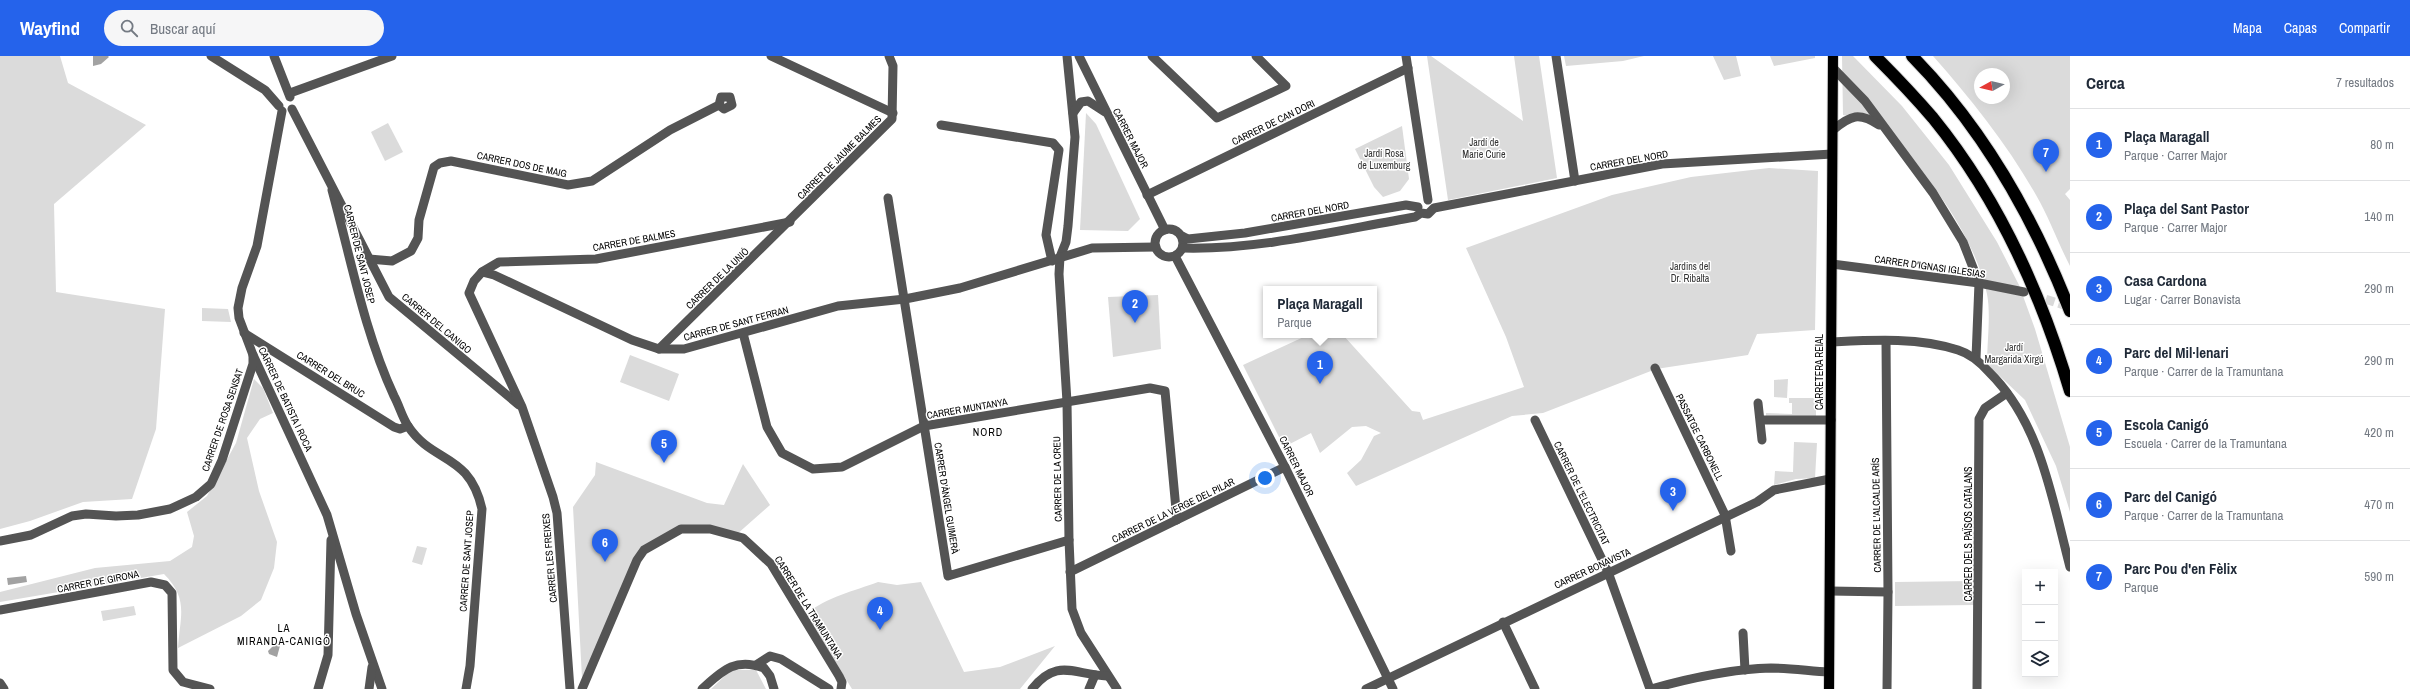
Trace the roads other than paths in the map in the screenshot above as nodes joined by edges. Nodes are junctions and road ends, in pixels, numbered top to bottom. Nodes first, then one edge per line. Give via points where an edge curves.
1 (211, 56) edge
2 (274, 56) edge
3 (392, 56) edge
4 (770, 56) edge
5 (889, 56) edge
6 (1067, 56) edge
7 (1079, 56) edge
8 (1152, 56) edge
9 (1256, 56) edge
10 (1406, 56) edge
11 (1556, 56) edge
12 (1833, 56) edge
13 (1875, 56) edge
14 (1912, 56) edge
15 (1408, 68) junction
16 (1833, 68) junction
17 (290, 96) junction
18 (719, 105) dead end
19 (281, 108) junction
20 (292, 109) junction
21 (1105, 112) junction
22 (893, 113) junction
23 (1073, 113) junction
24 (941, 126) dead end
25 (1884, 128) junction
26 (1833, 130) junction
27 (1832, 154) junction
28 (1575, 181) junction
29 (332, 190) junction
30 (1147, 196) junction
31 (888, 198) dead end
32 (1430, 204) junction
33 (1420, 210) junction
34 (790, 222) junction
35 (1165, 230) junction
36 (1182, 236) junction
37 (1156, 246) junction
38 (1183, 248) junction
39 (1175, 256) junction
40 (369, 259) junction
41 (1056, 259) junction
42 (1832, 264) junction
43 (482, 272) junction
44 (1979, 283) junction
45 (2024, 292) tunnel mouth
46 (905, 299) junction
47 (2070, 311) edge
48 (244, 333) junction
49 (743, 333) junction
50 (1886, 341) junction
51 (1831, 342) junction
52 (659, 350) junction
53 (253, 355) junction
54 (1976, 358) junction
55 (1655, 368) dead end
56 (2070, 391) edge
57 (2008, 393) junction
58 (1067, 402) junction
59 (1758, 403) dead end
60 (522, 407) junction
61 (1535, 420) dead end
62 (1762, 420) junction
63 (1831, 420) junction
64 (408, 426) junction
65 (924, 426) junction
66 (1762, 440) dead end
67 (1285, 467) junction
68 (1830, 479) junction
69 (1725, 515) junction
70 (1177, 520) junction
71 (331, 532) junction
72 (1069, 540) junction
73 (0, 541) edge
74 (1731, 551) dead end
75 (2070, 567) edge
76 (1070, 572) junction
77 (1608, 572) junction
78 (1830, 591) junction
79 (1888, 592) junction
80 (0, 610) edge
81 (1503, 622) junction
82 (1743, 633) dead end
83 (756, 665) junction
84 (372, 666) junction
85 (1745, 670) junction
86 (1829, 672) junction
87 (1095, 675) junction
88 (1107, 676) junction
89 (1388, 678) junction
90 (0, 683) edge
91 (4, 689) edge
92 (210, 689) edge
93 (318, 689) edge
94 (369, 689) edge
95 (382, 689) edge
96 (466, 689) edge
97 (570, 689) edge
98 (582, 689) edge
99 (702, 689) edge
100 (774, 689) edge
101 (829, 689) edge
102 (841, 689) edge
103 (1032, 689) edge
104 (1089, 689) edge
105 (1117, 689) edge
106 (1366, 689) edge
107 (1393, 689) edge
108 (1535, 689) edge
109 (1650, 689) edge
110 (1829, 689) edge
111 (1886, 689) edge
112 (1977, 689) edge

1 - 19 street via 265,90
2 - 17 street
3 - 17 street
4 - 22 street
5 - 22 street, CARRER DE JAUME BALMES via 894,66
6 - 23 street
7 - 21 street, CARRER MAJOR
8 - 9 street via 1218,118 1286,86
10 - 15 street
11 - 28 street
12 - 16 main road, CARRETERA REIAL
13 - 56 highway via 1933,118 1988,197 2032,283
14 - 47 highway via 1961,111 1993,157 2032,224
15 - 30 street, CARRER DE CAN DORI
15 - 32 street
16 - 25 street via 1865,100
16 - 26 main road, CARRETERA REIAL
17 - 19 street via 284,98
17 - 20 street via 294,104
18 - 40 street, CARRER DOS DE MAIG via 670,130 592,181 568,185 451,161 440,163 434,167 419,220 418,238 411,251 392,261
19 - 20 street via 288,112
19 - 48 street, CARRER DE BATISTA I ROCA via 257,246 242,288 238,308
20 - 29 street, CARRER DEL CANIGO
21 - 23 street via 1088,101 1081,102
21 - 30 street, CARRER MAJOR
22 - 34 street, CARRER DE JAUME BALMES via 892,119 871,142
23 - 41 street via 1075,137 1068,226 1066,242
24 - 41 street via 1053,143 1057,146 1046,235
25 - 26 street via 1869,118 1856,116 1847,118
25 - 44 street via 1933,193 1962,242
26 - 27 main road, CARRETERA REIAL
27 - 28 street, CARRER DEL NORD via 1662,164
27 - 42 main road, CARRETERA REIAL
28 - 32 street, CARRER DEL NORD
29 - 40 street, CARRER DEL CANIGO
29 - 64 street, CARRER DE SANT JOSEP via 364,314 381,368
30 - 35 street, CARRER MAJOR
31 - 46 street, CARRER D'ÀNGEL GUIMERÀ
32 - 33 street, CARRER DEL NORD via 1428,214
33 - 36 street, CARRER DEL NORD via 1406,205 1245,234 1188,239
33 - 38 street, CARRER DEL NORD via 1415,217 1291,238
34 - 43 street, CARRER DE BALMES via 596,259 499,262
34 - 52 street, CARRER DE LA UNIÓ
35 - 36 street via 1176,230
35 - 37 street via 1156,238
36 - 38 street
37 - 39 street via 1163,255
37 - 41 street, CARRER DE SANT FERRAN via 1092,248
38 - 39 street
39 - 67 street, CARRER MAJOR
40 - 60 street, CARRER DEL CANIGO via 389,297
41 - 46 street, CARRER DE SANT FERRAN via 960,288
41 - 58 street, CARRER DE LA CREU
42 - 44 street, CARRER D'IGNASI IGLESIAS
42 - 51 main road, CARRETERA REIAL
43 - 52 street, CARRER DE SANT FERRAN via 494,275 632,340
43 - 60 street via 474,281 469,293
44 - 45 street, CARRER D'IGNASI IGLESIAS
44 - 54 street
46 - 49 street, CARRER DE SANT FERRAN via 838,306
46 - 65 street, CARRER D'ÀNGEL GUIMERÀ
48 - 53 street, CARRER DE BATISTA I ROCA
48 - 64 street, CARRER DEL BRUC via 394,427 400,429
49 - 52 street, CARRER DE SANT FERRAN via 684,349
49 - 65 street, CARRER MUNTANYA via 767,428 782,453 813,469 842,467
50 - 51 street
50 - 54 street via 1930,344 1958,350
50 - 79 street, CARRER DE L'ALCALDE ARÍS
51 - 63 main road, CARRETERA REIAL
53 - 71 street, CARRER DE BATISTA I ROCA via 327,515
53 - 73 street, CARRER DE ROSA SENSAT via 222,460 211,484 196,497 170,509 138,515 72,516 31,535
54 - 57 street
55 - 69 street, PASSATGE CARBONELL
57 - 75 street via 2022,413 2033,436
57 - 112 street, CARRER DELS PAÏSOS CATALANS via 1985,408 1979,419
58 - 65 street, CARRER MUNTANYA
58 - 70 street, CARRER MUNTANYA via 1150,388 1165,391
58 - 72 street, CARRER DE LA CREU
59 - 62 street
60 - 97 street, CARRER LES FREIXES via 557,513
61 - 77 street, CARRER DE L'ELECTRICITAT
62 - 63 street
62 - 66 street
63 - 68 main road, CARRETERA REIAL
64 - 96 street, CARRER DE SANT JOSEP via 422,440 464,470 478,493 482,509
65 - 72 street, CARRER D'ÀNGEL GUIMERÀ via 948,576
67 - 70 street, CARRER DE LA VERGE DEL PILAR
67 - 89 street, CARRER MAJOR
68 - 69 street, CARRER BONAVISTA via 1774,490 1756,502
68 - 78 main road, CARRETERA REIAL
69 - 74 street, PASSATGE CARBONELL
69 - 77 street, CARRER BONAVISTA
70 - 76 street, CARRER DE LA VERGE DEL PILAR
71 - 84 street, CARRER DE BATISTA I ROCA
71 - 93 street via 328,655
72 - 76 street, CARRER DE LA CREU
76 - 88 street, CARRER DE LA CREU via 1072,609 1081,633
77 - 81 street, CARRER BONAVISTA
77 - 109 street, CARRER DE L'ELECTRICITAT
78 - 79 street
78 - 86 main road, CARRETERA REIAL
79 - 111 street, CARRER DE L'ALCALDE ARÍS
80 - 92 street, CARRER DE GIRONA via 151,582 165,585 172,593 173,670 183,682
81 - 89 street, CARRER BONAVISTA
81 - 108 street
82 - 85 street
83 - 99 street via 736,664 720,673
83 - 100 street via 764,668
83 - 101 street via 770,656 781,659
84 - 94 street
84 - 95 street, CARRER DE BATISTA I ROCA
85 - 86 street via 1772,668
85 - 109 street via 1706,675
86 - 110 main road, CARRETERA REIAL
87 - 88 street
87 - 103 street via 1057,669 1043,676
87 - 104 street
88 - 105 street, CARRER DE LA CREU
89 - 106 street, CARRER BONAVISTA
89 - 107 street, CARRER MAJOR
90 - 91 street
98 - 102 street, CARRER DE LA TRAMUNTANA via 637,560 644,550 681,529 710,529 732,534 754,546 772,564 839,676 842,682

